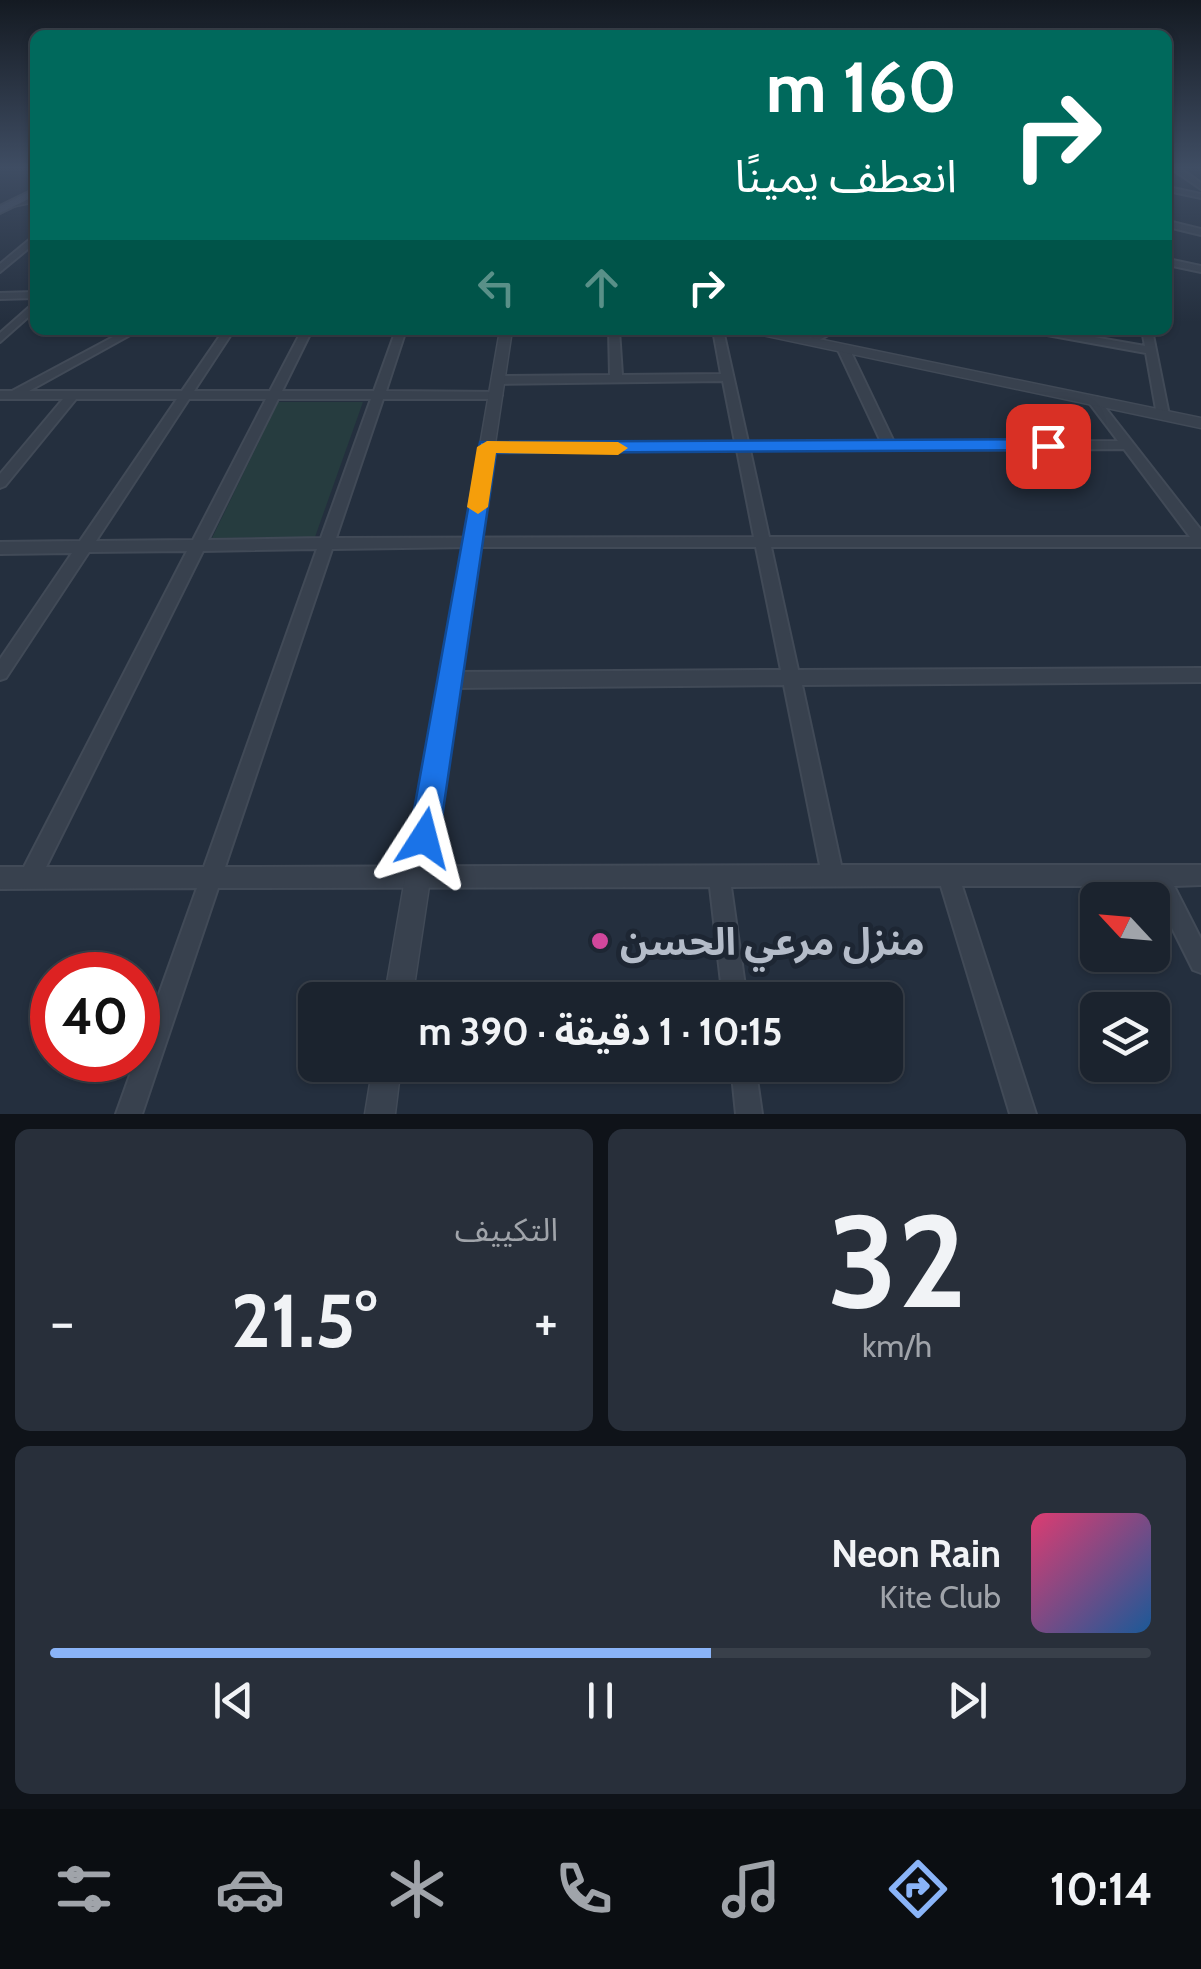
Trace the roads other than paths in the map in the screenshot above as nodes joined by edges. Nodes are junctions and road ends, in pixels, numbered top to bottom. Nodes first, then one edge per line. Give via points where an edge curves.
1 (1172, 225) edge
2 (1201, 232) edge
3 (30, 242) edge
4 (1172, 263) edge
5 (0, 269) edge
6 (1201, 270) edge
7 (30, 295) edge
8 (0, 296) edge
9 (30, 311) edge
10 (102, 335) edge
11 (125, 335) edge
12 (226, 335) edge
13 (304, 335) edge
14 (398, 335) edge
15 (505, 335) edge
16 (614, 335) edge
17 (719, 335) edge
18 (781, 335) edge
19 (822, 335) edge
20 (1062, 335) edge
21 (1149, 335) edge
22 (0, 339) edge
23 (810, 341) junction
24 (843, 348) junction
25 (1152, 352) junction
26 (82, 358) junction
27 (728, 377) junction
28 (616, 378) junction
29 (497, 388) junction
30 (15, 394) junction
31 (72, 396) junction
32 (186, 396) junction
33 (273, 396) junction
34 (378, 396) junction
35 (0, 399) edge
36 (1092, 400) junction
37 (1163, 414) junction
38 (1201, 423) edge
39 (1127, 445) junction
40 (487, 447) junction
41 (890, 447) junction
42 (742, 449) junction
43 (0, 483) edge
44 (1201, 541) edge
45 (472, 542) junction
46 (761, 542) junction
47 (329, 544) junction
48 (198, 546) junction
49 (86, 547) junction
50 (0, 548) edge
51 (0, 674) edge
52 (1201, 674) edge
53 (790, 675) junction
54 (450, 680) junction
55 (1157, 875) junction
56 (1201, 875) edge
57 (719, 876) junction
58 (833, 876) junction
59 (948, 876) junction
60 (418, 877) junction
61 (0, 878) edge
62 (30, 878) junction
63 (212, 878) junction
64 (1201, 962) edge
65 (401, 982) edge
66 (732, 982) edge
67 (385, 1082) edge
68 (745, 1082) edge
69 (129, 1114) edge
70 (380, 1114) edge
71 (749, 1114) edge
72 (1023, 1114) edge

1 - 2 street
3 - 5 street
4 - 6 street
7 - 8 street
9 - 22 street
10 - 26 street
11 - 26 street
12 - 32 street
13 - 33 street
14 - 34 street
15 - 29 street
16 - 28 street
17 - 27 street
18 - 23 street
19 - 23 street
20 - 25 street
21 - 25 street
23 - 24 street
24 - 36 street
24 - 41 street
25 - 37 street
26 - 30 street
27 - 28 street
27 - 42 street
28 - 29 street
29 - 34 street
29 - 40 street
30 - 31 street
30 - 35 street
31 - 32 street
31 - 43 street
32 - 33 street
32 - 49 street
33 - 34 street
33 - 48 street
34 - 47 street
36 - 37 street
36 - 39 street
37 - 38 street
39 - 41 street
39 - 44 street
40 - 42 street
40 - 45 street
41 - 42 street
42 - 46 street
44 - 46 street
45 - 46 street
45 - 47 street
45 - 54 street
46 - 53 street
47 - 48 street
47 - 63 street
48 - 49 street
48 - 62 street
49 - 50 street
49 - 51 street
52 - 53 street
53 - 54 street
53 - 58 street
54 - 60 street
55 - 56 street
55 - 59 street
55 - 64 street
57 - 58 street
57 - 60 street
57 - 66 street
58 - 59 street
59 - 72 street
60 - 63 street
60 - 65 street
61 - 62 street
62 - 63 street
63 - 69 street
67 - 70 street
68 - 71 street

